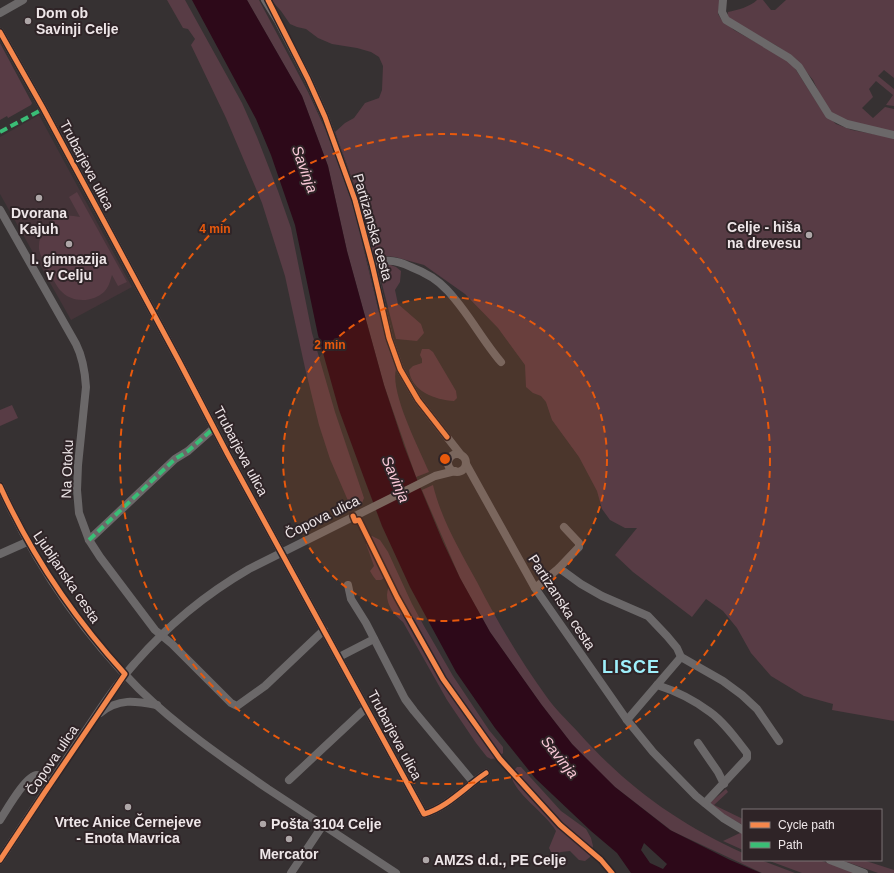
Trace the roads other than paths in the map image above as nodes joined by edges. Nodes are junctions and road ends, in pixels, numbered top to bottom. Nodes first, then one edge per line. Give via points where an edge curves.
1 (23, 0) edge
2 (264, 0) edge
3 (723, 0) edge
4 (0, 13) edge
5 (0, 32) edge
6 (894, 135) edge
7 (0, 210) edge
8 (372, 264) junction
9 (501, 362) dead end
10 (214, 428) junction
11 (447, 437) junction
12 (461, 455) junction
13 (450, 460) junction
14 (466, 464) junction
15 (458, 471) junction
16 (433, 477) junction
17 (474, 479) junction
18 (0, 486) edge
19 (564, 527) dead end
20 (89, 540) junction
21 (28, 542) junction
22 (282, 552) junction
23 (0, 554) edge
24 (560, 568) junction
25 (348, 585) dead end
26 (535, 588) junction
27 (324, 630) junction
28 (162, 636) junction
29 (374, 639) junction
30 (339, 657) junction
31 (681, 657) junction
32 (125, 674) junction
33 (657, 685) junction
34 (157, 705) junction
35 (366, 708) junction
36 (95, 717) junction
37 (627, 720) junction
38 (780, 741) dead end
39 (698, 743) dead end
40 (486, 774) dead end
41 (289, 780) dead end
42 (473, 782) junction
43 (51, 783) junction
44 (724, 784) junction
45 (705, 803) junction
46 (0, 820) edge
47 (323, 825) junction
48 (742, 829) edge
49 (0, 860) edge
50 (833, 861) edge
51 (291, 873) edge
52 (396, 873) edge
53 (864, 873) edge

1 - 4 street
2 - 8 street, Partizanska cesta via 278,21 325,117 355,200
3 - 6 street via 722,12 726,20 789,58 799,67 829,115 847,124
5 - 10 street, Trubarjeva ulica
7 - 20 street, Na Otoku via 82,358 86,387 77,490 79,512
8 - 9 street via 384,261 401,262 436,280 447,290
8 - 11 street, Partizanska cesta via 389,338 400,369 418,400
10 - 20 street via 175,459
10 - 22 street, Trubarjeva ulica
11 - 12 street
11 - 13 street, Partizanska cesta
12 - 13 street via 456,454
12 - 14 street
13 - 15 street via 450,468
13 - 16 street
14 - 15 street
14 - 17 street, Partizanska cesta
15 - 16 street, Čopova ulica
15 - 17 street
16 - 22 street, Čopova ulica
17 - 26 street, Partizanska cesta
18 - 21 street, Ljubljanska cesta
19 - 24 street via 579,543 579,547
20 - 28 street, Na Otoku
21 - 23 street
21 - 32 street, Ljubljanska cesta via 72,611
22 - 27 street, Trubarjeva ulica
22 - 28 street, Čopova ulica via 212,592
24 - 26 street
24 - 31 street via 602,596 648,616 668,636
25 - 29 street via 351,599
26 - 37 street, Partizanska cesta
27 - 28 street via 265,686 238,706 230,703
27 - 30 street, Trubarjeva ulica
28 - 32 street, Čopova ulica
29 - 30 street
29 - 42 street via 396,684 410,705
30 - 35 street, Trubarjeva ulica
31 - 33 street
31 - 38 street via 742,695 757,710
32 - 34 street, Ljubljanska cesta
32 - 36 street, Čopova ulica
33 - 37 street
33 - 44 street via 678,692 710,712 747,753 747,758
34 - 36 street via 129,701 107,708
34 - 47 street, Ljubljanska cesta via 191,735 228,762
35 - 41 street, Trubarjeva ulica
35 - 42 street, Trubarjeva ulica via 424,814 445,804
36 - 43 street, Čopova ulica
37 - 45 street, Partizanska cesta via 654,752
39 - 44 street via 715,766
40 - 42 street, Trubarjeva ulica
43 - 46 street via 40,776 31,777
43 - 49 street, Čopova ulica
44 - 45 street
45 - 48 street, Partizanska cesta
47 - 51 street
47 - 52 street, Ljubljanska cesta
50 - 53 street

